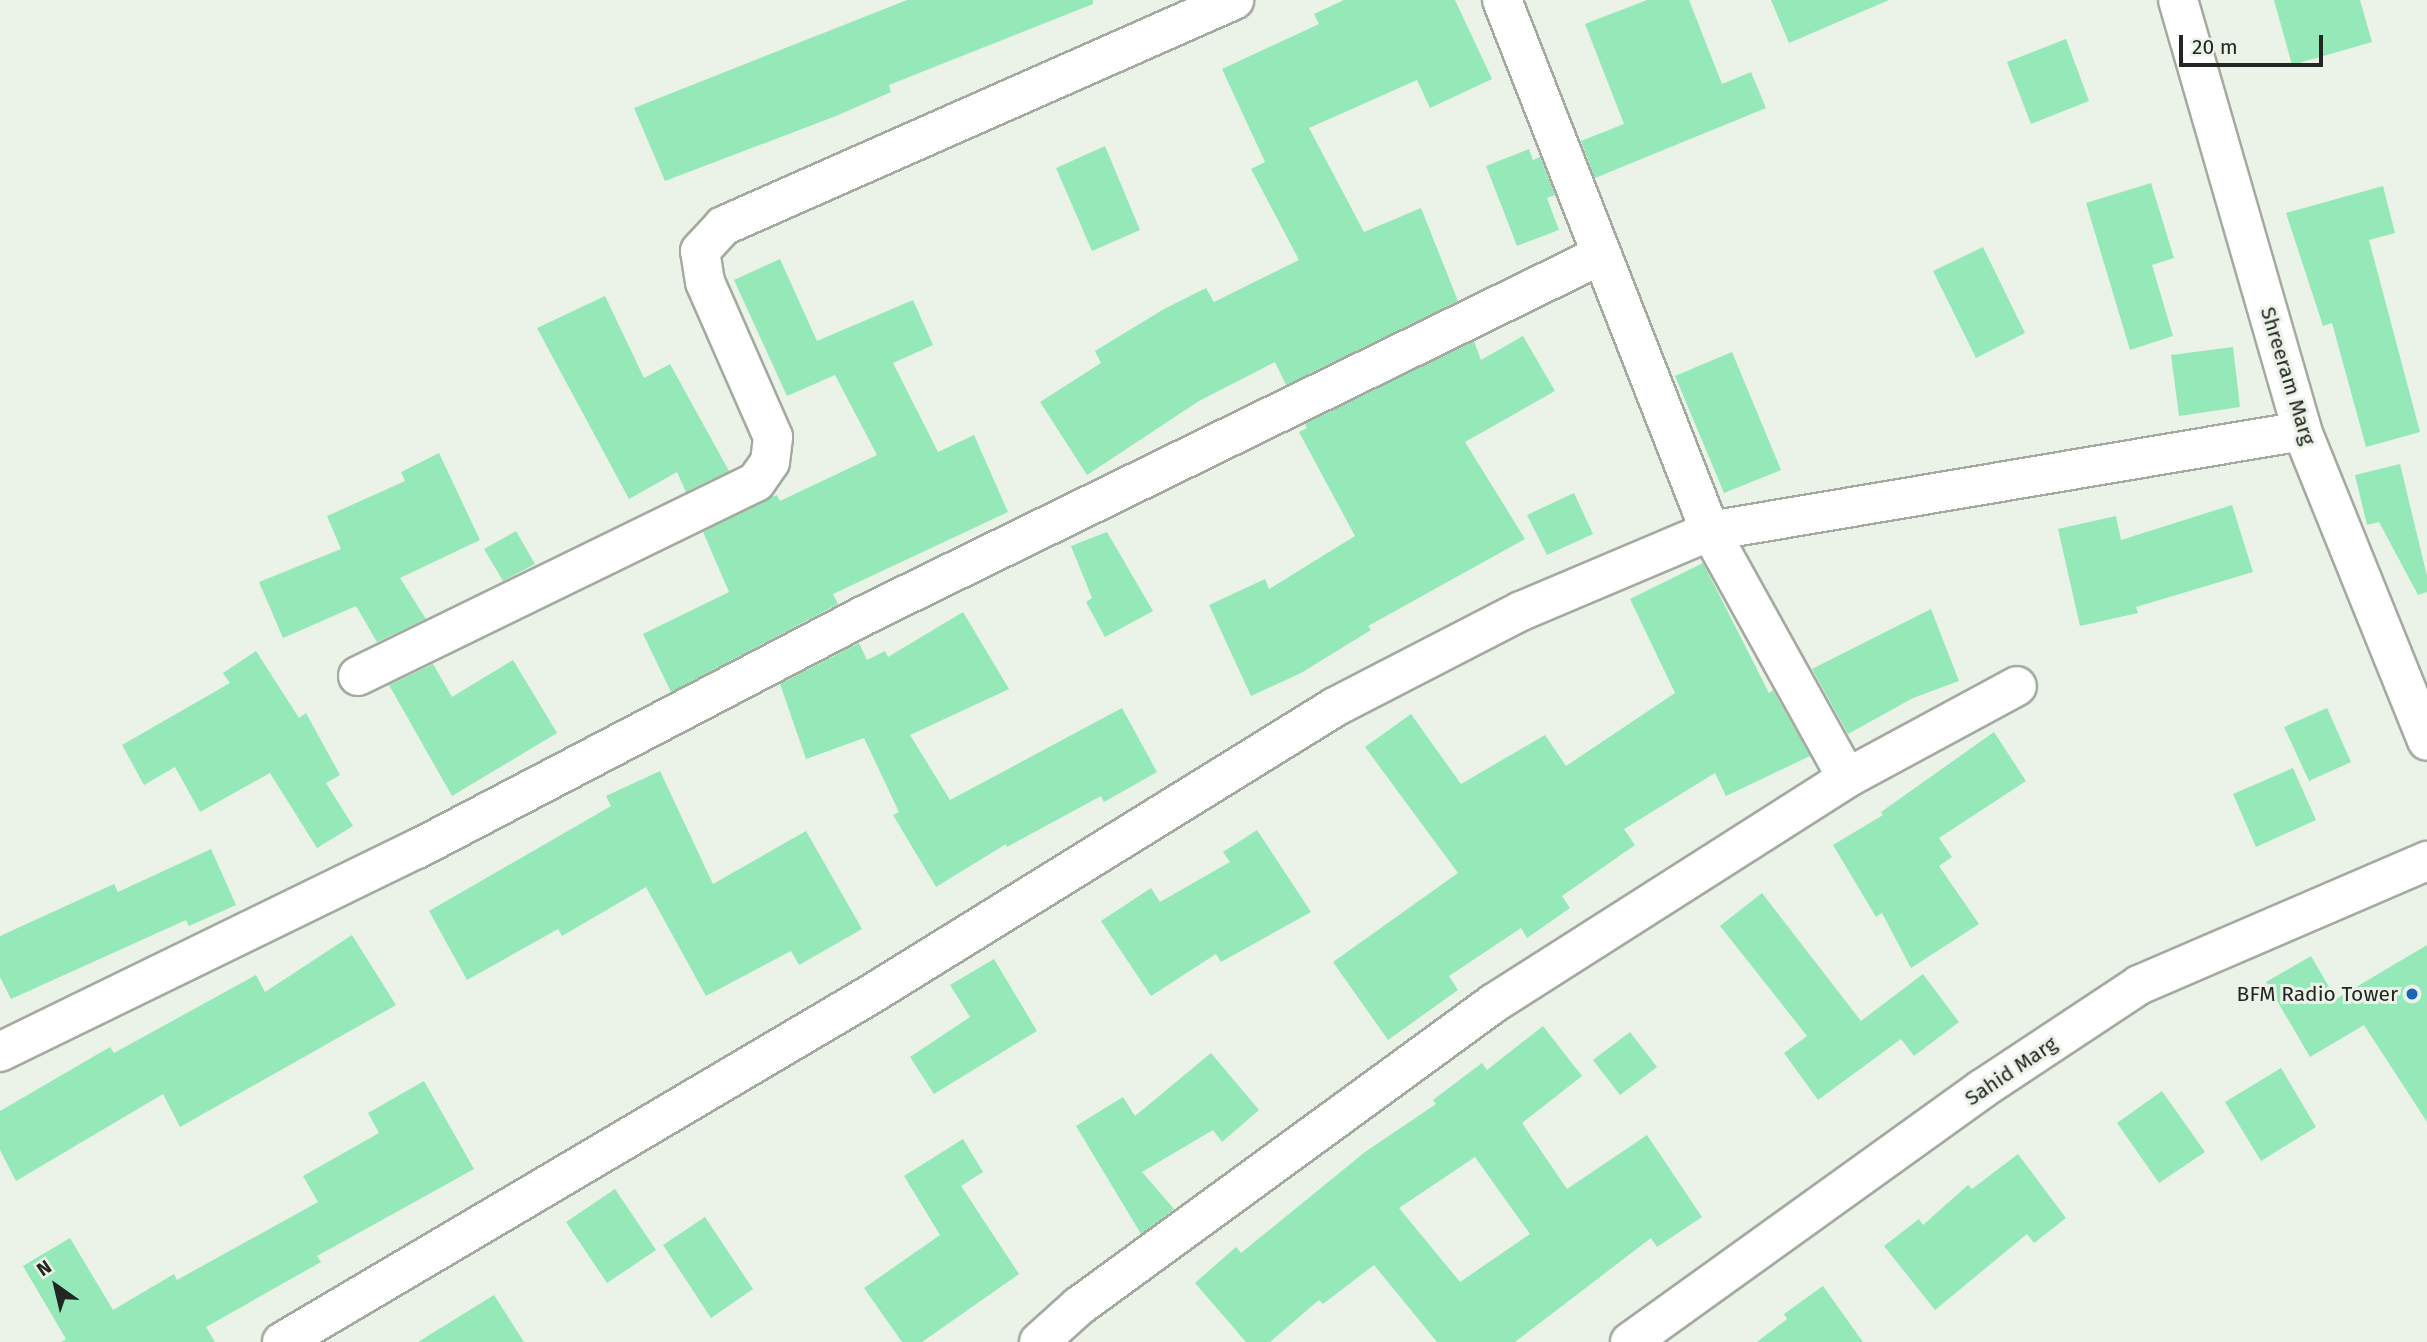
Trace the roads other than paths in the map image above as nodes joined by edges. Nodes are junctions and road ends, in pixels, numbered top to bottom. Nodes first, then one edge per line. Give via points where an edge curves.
1 (1234, 0) edge
2 (1502, 0) edge
3 (2178, 0) edge
4 (1600, 256) junction
5 (2302, 431) junction
6 (1710, 531) junction
7 (358, 676) dead end
8 (2017, 686) dead end
9 (2427, 741) edge
10 (1847, 778) junction
11 (2427, 861) edge
12 (0, 1052) edge
13 (282, 1342) edge
14 (1039, 1342) edge
15 (1630, 1342) edge

1 - 7 street via 723,226 700,251 705,282 774,437 770,462 756,482
2 - 4 street
3 - 5 street, Shreeram Marg
4 - 6 street
4 - 12 street via 863,615 417,849
5 - 6 street
5 - 9 street, Shreeram Marg
6 - 10 street
6 - 13 street via 1521,611 1335,706 873,993
8 - 10 street
10 - 14 street via 1494,1003 1079,1306
11 - 15 street, Sahid Marg via 2138,985 1982,1089

